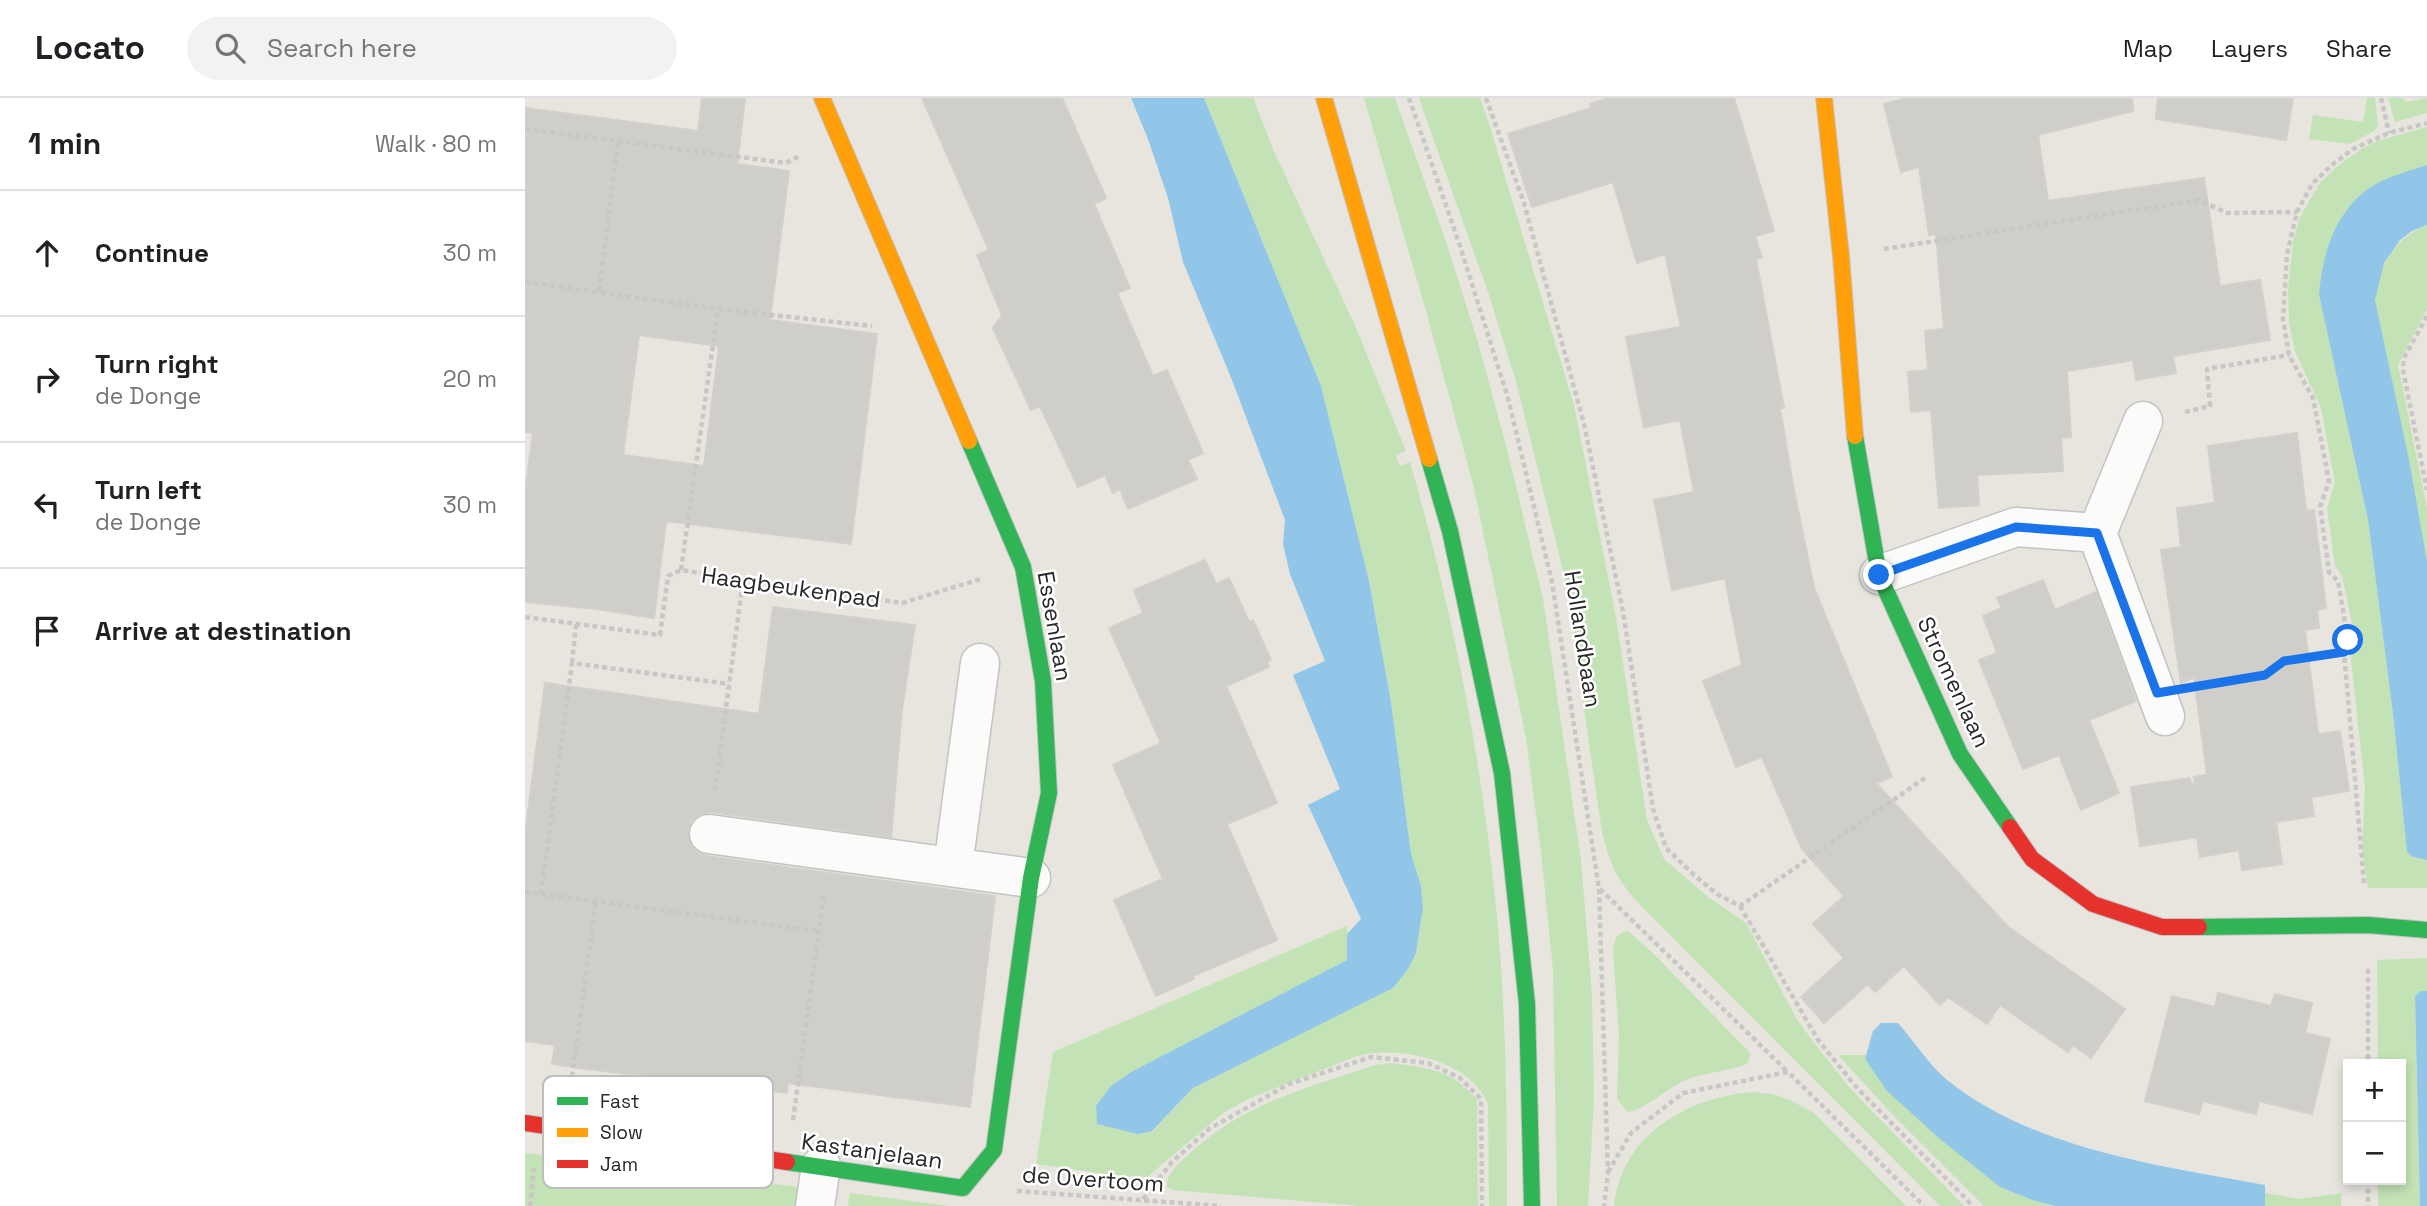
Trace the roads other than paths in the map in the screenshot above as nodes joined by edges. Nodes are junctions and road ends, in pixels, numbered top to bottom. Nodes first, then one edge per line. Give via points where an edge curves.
1 (822, 98) edge
2 (1324, 98) edge
3 (1824, 98) edge
4 (1311, 110) dead end
5 (1358, 220) junction
6 (2143, 421) road end
7 (2097, 533) junction
8 (1879, 575) junction
9 (980, 663) dead end
10 (2161, 705) road end
11 (709, 834) road end
12 (953, 867) junction
13 (1031, 878) junction
14 (2427, 930) edge
15 (525, 1123) edge
16 (543, 1125) edge
17 (773, 1159) edge
18 (804, 1164) junction
19 (963, 1188) joint
20 (815, 1206) edge
21 (1532, 1206) edge

1 - 13 street, Essenlaan via 1023,567 1043,681 1049,793
2 - 5 street
3 - 8 street, Stromenlaan via 1855,437
4 - 5 street
5 - 21 street via 1450,531 1502,773 1527,1004
6 - 7 street
7 - 8 street via 2016,527
7 - 10 street
8 - 14 street, Stromenlaan via 1960,754 2032,859 2093,904 2162,927 2368,925
9 - 12 street
11 - 12 street
12 - 13 street
13 - 19 street, Essenlaan via 994,1150
15 - 16 street, Kastanjelaan
17 - 18 street, Kastanjelaan
18 - 19 street, Kastanjelaan
18 - 20 street

